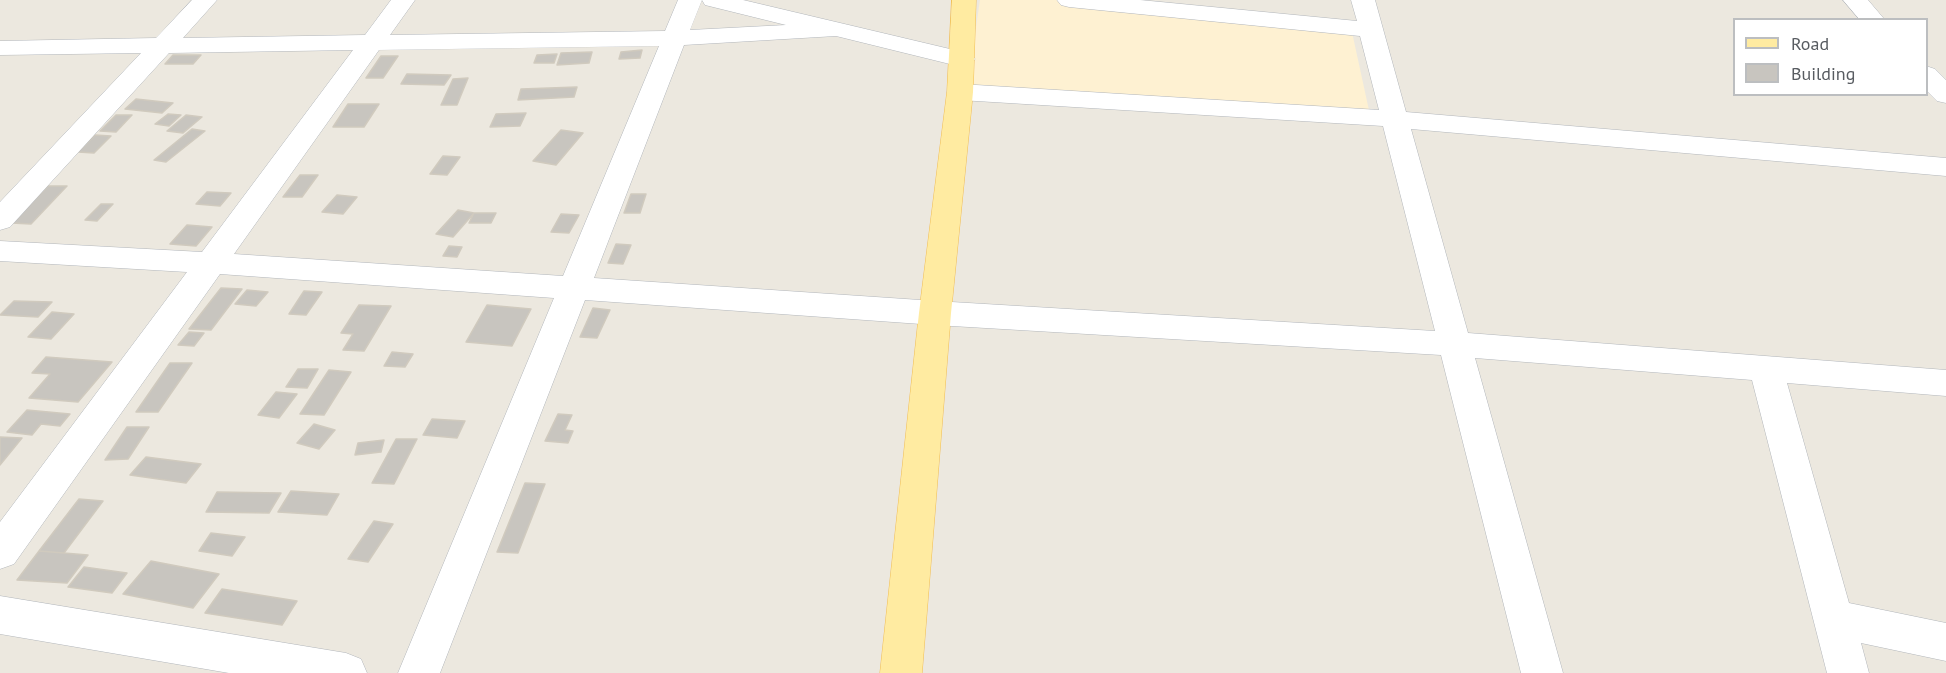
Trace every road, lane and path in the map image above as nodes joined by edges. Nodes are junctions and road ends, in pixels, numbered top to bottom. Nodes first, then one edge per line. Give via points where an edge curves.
1 (205, 0) edge
2 (403, 0) edge
3 (690, 0) edge
4 (713, 0) edge
5 (964, 0) edge
6 (1068, 0) edge
7 (1854, 0) edge
8 (1366, 15) edge
9 (1871, 18) edge
10 (838, 29) junction
11 (675, 38) junction
12 (372, 42) junction
13 (163, 45) junction
14 (0, 48) edge
15 (962, 58) junction
16 (1928, 77) edge
17 (960, 92) junction
18 (1946, 95) edge
19 (1394, 119) junction
20 (1946, 166) edge
21 (0, 220) edge
22 (0, 251) edge
23 (211, 263) junction
24 (574, 289) junction
25 (935, 313) junction
26 (1454, 344) junction
27 (1766, 369) junction
28 (1946, 383) edge
29 (0, 552) edge
30 (0, 615) edge
31 (1833, 618) junction
32 (1946, 642) edge
33 (346, 673) edge
34 (419, 673) edge
35 (901, 673) edge
36 (1542, 673) edge
37 (1848, 673) edge

1 - 13 street
2 - 12 street
3 - 11 street
4 - 10 street
5 - 15 main road
6 - 8 street
7 - 9 street
8 - 19 street
10 - 11 street
10 - 15 street
11 - 12 street
11 - 24 street
12 - 13 street
12 - 23 street
13 - 14 street
13 - 21 street
15 - 17 main road
16 - 18 street
17 - 19 street
17 - 25 main road
19 - 20 street
19 - 26 street
22 - 23 street
23 - 24 street
23 - 29 street
24 - 25 street
24 - 34 street
25 - 26 street
25 - 35 main road
26 - 27 street
26 - 36 street
27 - 28 street
27 - 31 street
30 - 33 street
31 - 32 street
31 - 37 street

